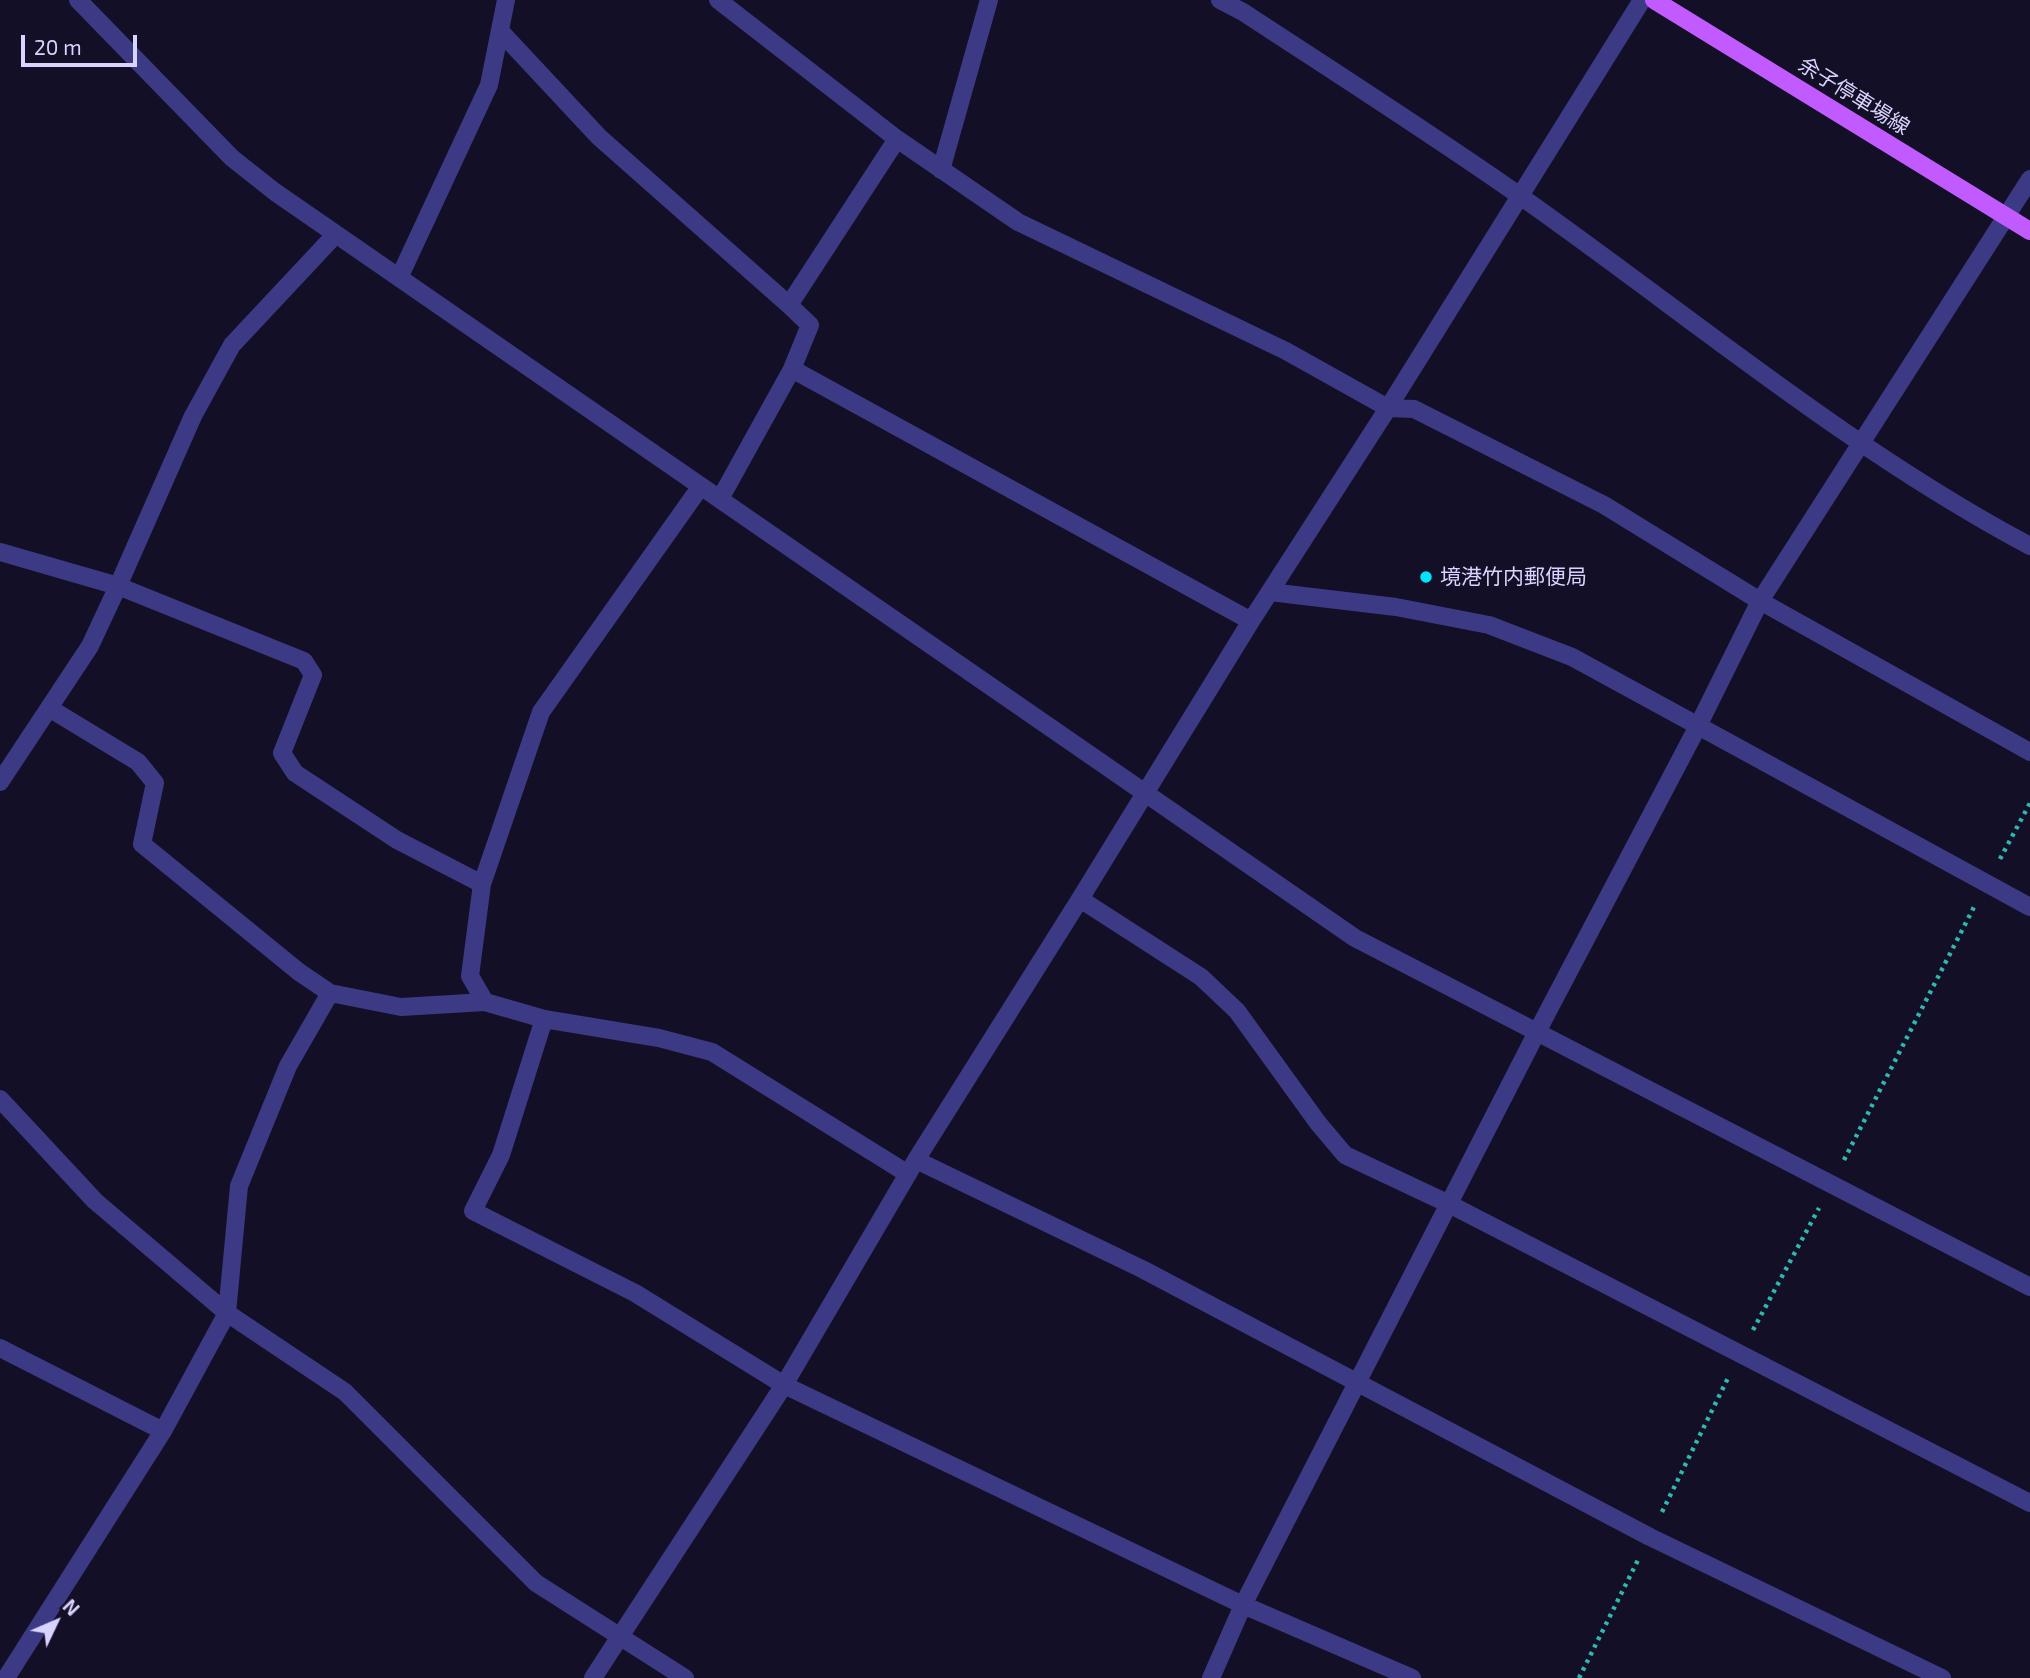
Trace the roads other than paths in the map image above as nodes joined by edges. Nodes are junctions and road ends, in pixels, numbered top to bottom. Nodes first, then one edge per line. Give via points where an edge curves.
1 (78, 0) edge
2 (506, 0) edge
3 (718, 0) edge
4 (989, 0) edge
5 (1220, 0) edge
6 (1642, 0) edge
7 (1654, 0) edge
8 (500, 31) junction
9 (897, 139) junction
10 (942, 170) junction
11 (2030, 179) edge
12 (1520, 196) junction
13 (2005, 216) junction
14 (2030, 231) edge
15 (336, 234) junction
16 (399, 278) junction
17 (789, 305) junction
18 (792, 369) junction
19 (1388, 408) junction
20 (1860, 444) junction
21 (701, 486) junction
22 (720, 499) junction
23 (2030, 546) edge
24 (0, 552) edge
25 (118, 586) junction
26 (1270, 592) junction
27 (1760, 601) junction
28 (1251, 621) junction
29 (50, 708) junction
30 (1698, 726) junction
31 (2030, 752) edge
32 (0, 782) edge
33 (1144, 793) junction
34 (482, 884) junction
35 (1080, 899) junction
36 (2030, 908) edge
37 (330, 993) junction
38 (485, 1002) junction
39 (544, 1018) junction
40 (1536, 1032) junction
41 (0, 1099) edge
42 (912, 1167) junction
43 (1449, 1204) junction
44 (2030, 1287) edge
45 (227, 1313) junction
46 (0, 1348) edge
47 (1358, 1383) junction
48 (784, 1385) junction
49 (163, 1431) junction
50 (2030, 1503) edge
51 (1243, 1605) junction
52 (619, 1637) junction
53 (6, 1678) edge
54 (593, 1678) edge
55 (685, 1678) edge
56 (1211, 1678) edge
57 (1412, 1678) edge
58 (1942, 1678) edge

1 - 15 street via 232,158
2 - 8 street
3 - 9 street
4 - 10 street
5 - 12 street
6 - 12 street
7 - 13 main road, 余子停車場線
8 - 16 street via 489,85
8 - 17 street via 599,137
9 - 10 street
9 - 17 street
10 - 19 street via 1018,222 1286,351
11 - 13 street
12 - 19 street
12 - 20 street
13 - 14 main road, 余子停車場線
13 - 20 street
15 - 16 street
15 - 25 street via 232,345 193,416
16 - 21 street
17 - 18 street via 810,326
18 - 22 street
18 - 28 street
19 - 26 street
19 - 27 street via 1414,409 1604,505
20 - 23 street
20 - 27 street
21 - 22 street
21 - 34 street via 541,712
22 - 33 street
24 - 25 street
25 - 29 street via 90,646
25 - 34 street via 304,661 313,675 282,753 295,773 397,840
26 - 28 street
26 - 30 street via 1396,607 1489,625 1572,657
27 - 30 street
27 - 31 street
28 - 33 street
29 - 32 street
29 - 37 street via 138,762 155,783 142,845
30 - 36 street
30 - 40 street
33 - 35 street
33 - 40 street via 1355,938
34 - 38 street via 470,976
35 - 42 street
35 - 43 street via 1201,977 1237,1011 1345,1155
37 - 38 street via 401,1007
37 - 45 street via 288,1066 239,1186
38 - 39 street
39 - 42 street via 712,1052
39 - 48 street via 501,1155 473,1211 635,1293
40 - 43 street
40 - 44 street
41 - 45 street via 95,1201
42 - 47 street via 1142,1269
42 - 48 street
43 - 47 street
43 - 50 street
45 - 49 street
45 - 52 street via 345,1392 536,1583
46 - 49 street
47 - 51 street
47 - 58 street via 1650,1537
48 - 51 street
48 - 52 street
49 - 53 street
51 - 56 street
51 - 57 street
52 - 54 street
52 - 55 street

